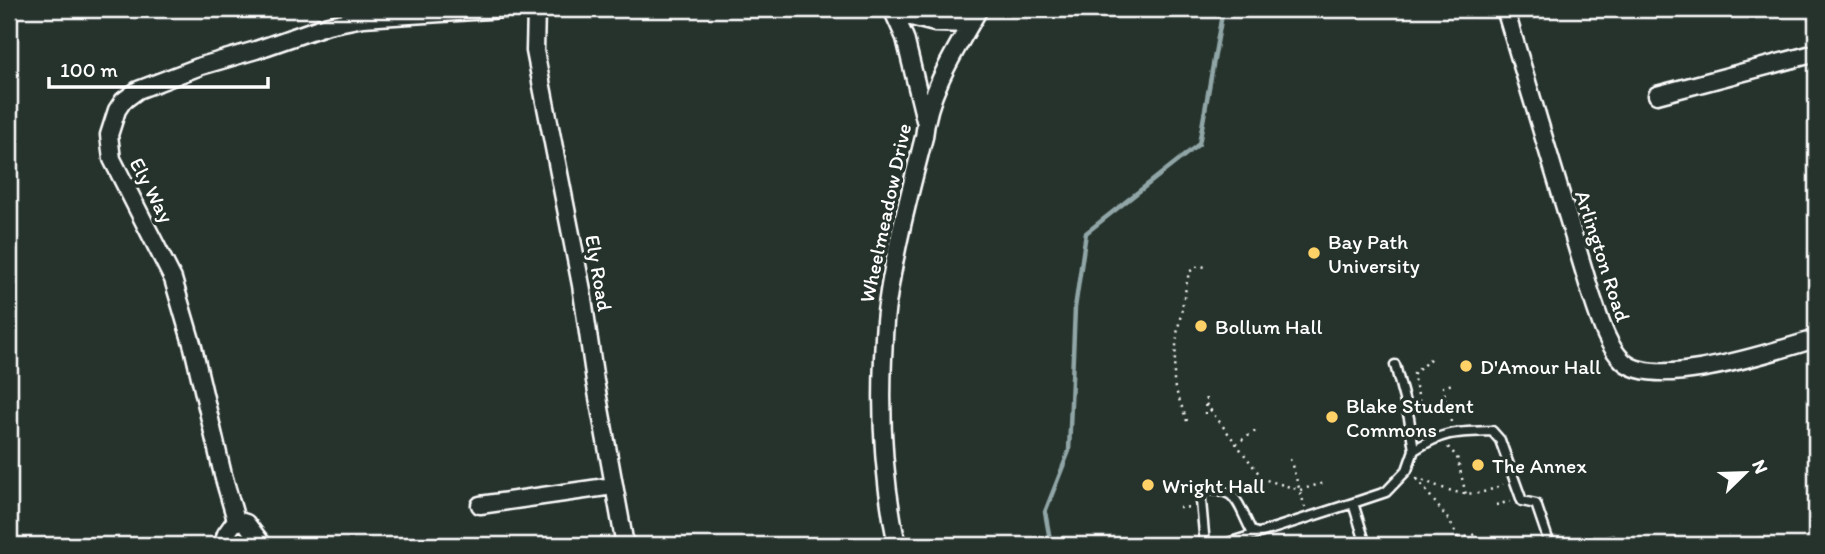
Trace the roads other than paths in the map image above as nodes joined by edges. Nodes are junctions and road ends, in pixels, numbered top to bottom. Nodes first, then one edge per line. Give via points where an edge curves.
1 (506, 9) edge
2 (536, 9) edge
3 (979, 9) edge
4 (1505, 9) edge
5 (894, 11) edge
6 (970, 24) junction
7 (1816, 53) edge
8 (1657, 94) dead end
9 (925, 120) junction
10 (1816, 339) edge
11 (1395, 365) dead end
12 (1414, 450) junction
13 (614, 486) junction
14 (1353, 503) junction
15 (480, 505) dead end
16 (236, 520) junction
17 (1256, 533) junction
18 (222, 545) edge
19 (263, 545) edge
20 (625, 545) edge
21 (897, 545) edge
22 (1205, 545) edge
23 (1222, 545) edge
24 (1366, 545) edge
25 (1550, 545) edge
26 (1594, 545) edge
27 (1613, 545) edge
28 (1753, 545) edge
29 (1761, 545) edge

1 - 16 street, Ely Way via 363,18 328,25 156,82 138,90 117,110 109,135 112,159 173,279
2 - 13 street, Ely Road via 535,51
3 - 6 street, Wheelmeadow Drive
4 - 10 street, Arlington Road via 1591,294 1604,331 1623,361 1634,369 1674,372
5 - 6 street via 935,23
5 - 9 street
6 - 9 street, Wheelmeadow Drive
7 - 8 street
9 - 21 street, Wheelmeadow Drive via 886,308 884,462
11 - 12 lane
12 - 14 lane via 1407,470 1386,492
12 - 25 lane via 1454,432 1492,432 1500,440 1522,501 1536,504
13 - 15 street
13 - 20 street, Ely Road
14 - 17 lane
14 - 24 lane
16 - 18 street
16 - 19 street via 250,527
17 - 22 lane via 1234,495 1200,489
17 - 23 lane
26 - 27 lane via 1612,541
28 - 29 lane

